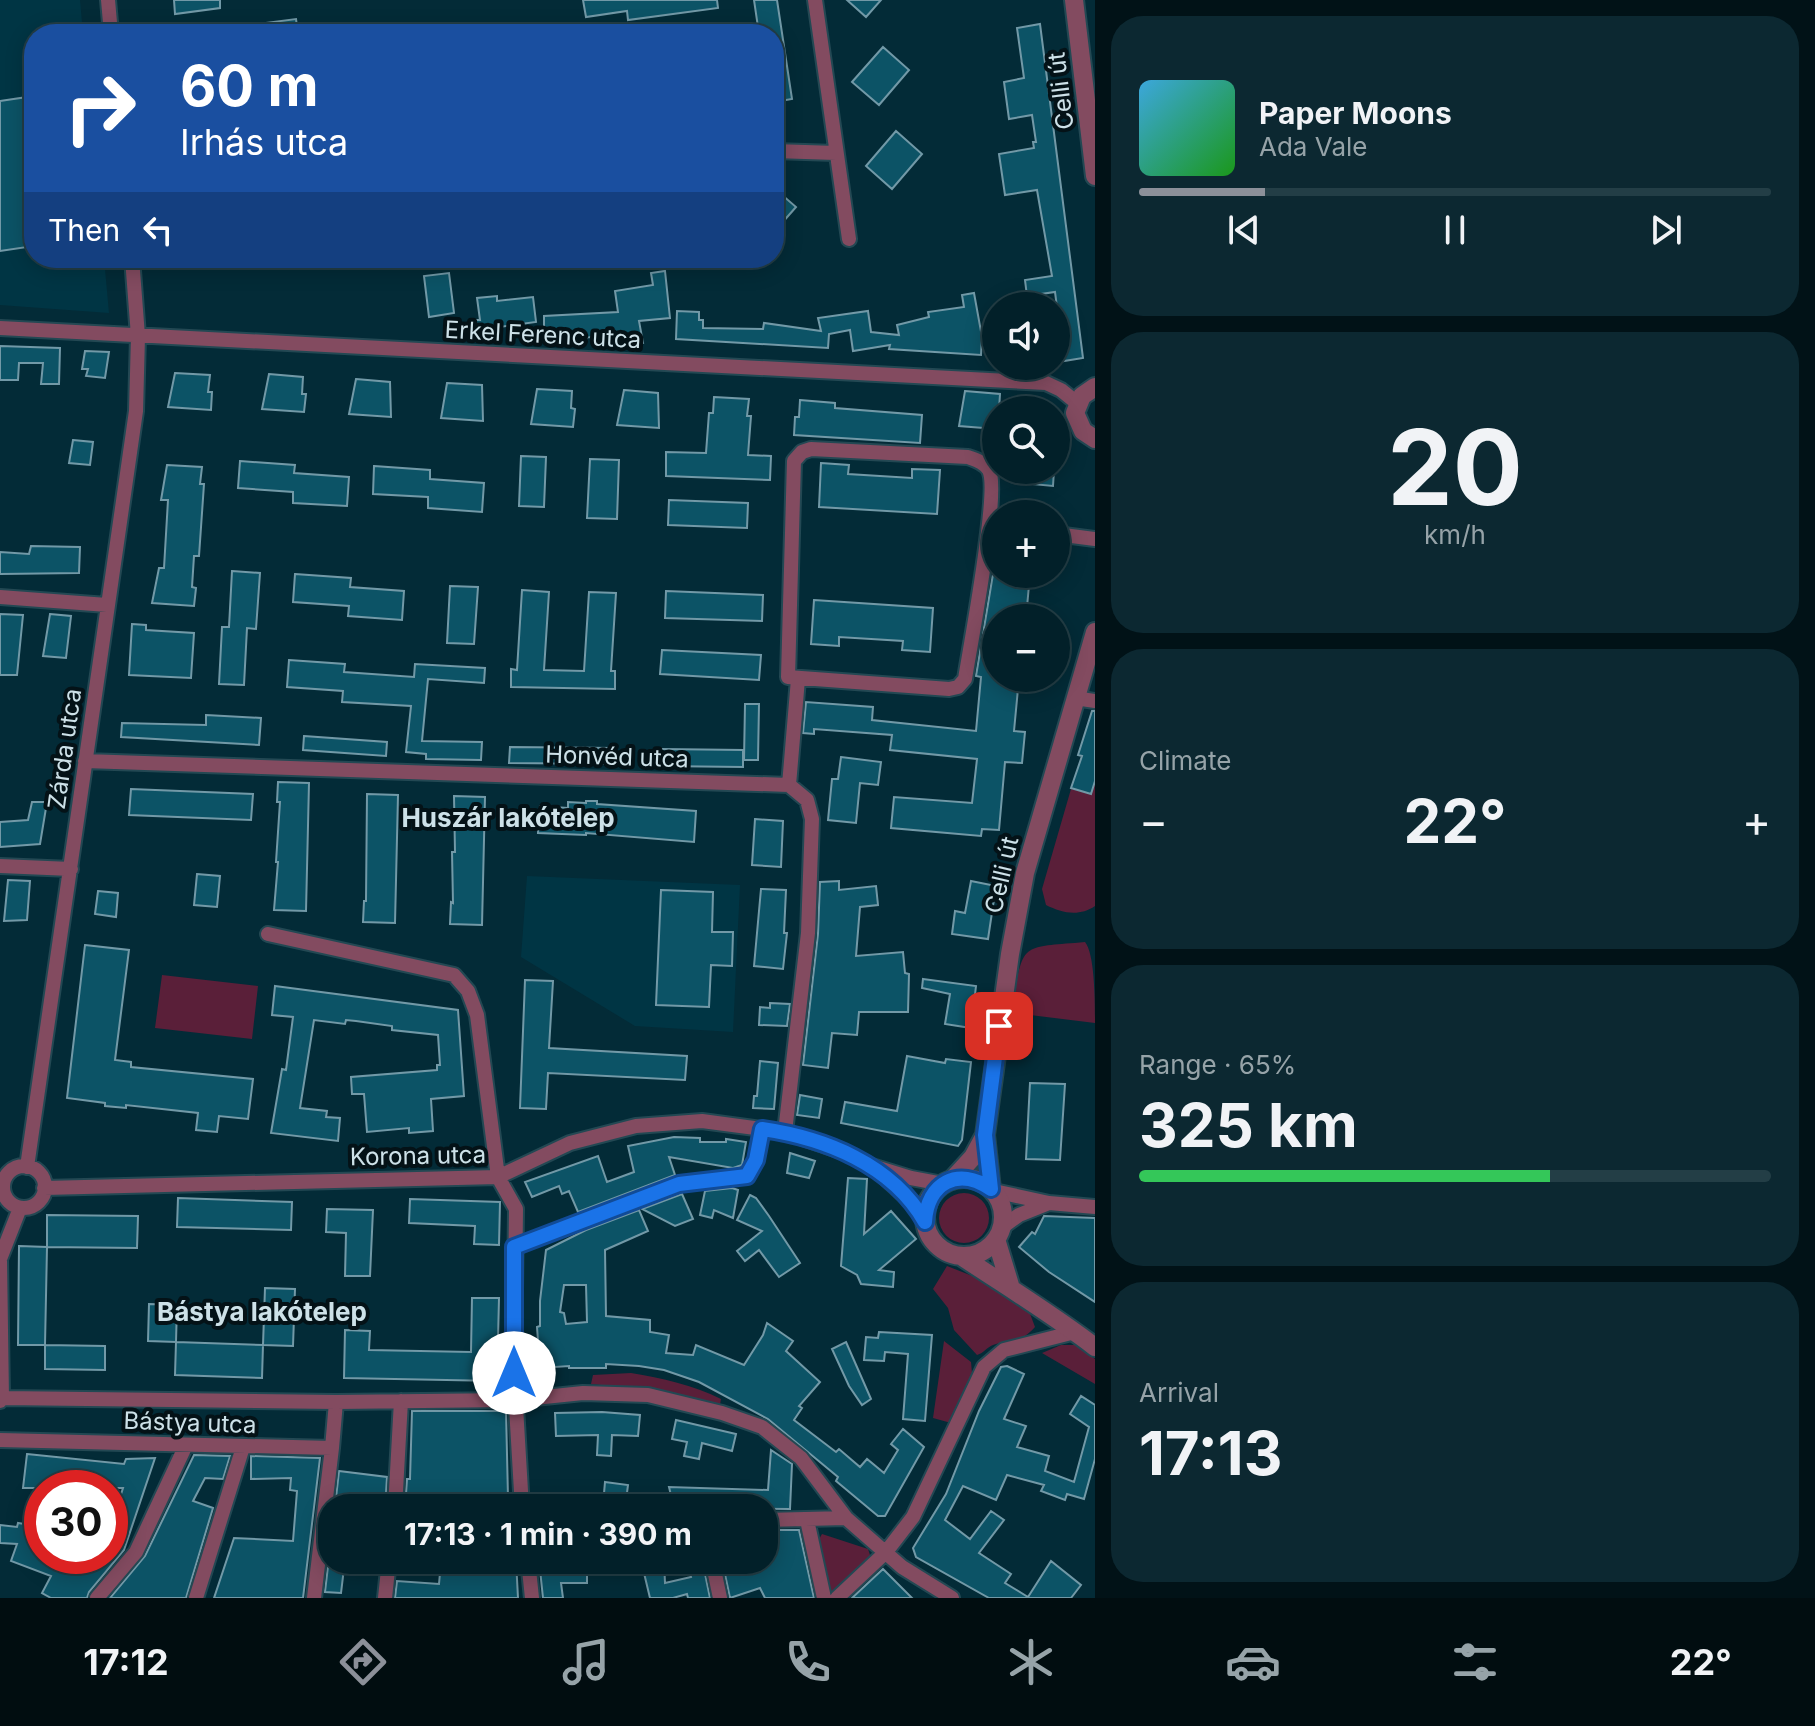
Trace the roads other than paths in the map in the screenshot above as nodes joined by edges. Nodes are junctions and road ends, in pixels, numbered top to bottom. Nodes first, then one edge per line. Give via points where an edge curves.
1 (108, 0) edge
2 (815, 0) edge
3 (1074, 0) edge
4 (110, 24) edge
5 (784, 151) edge
6 (836, 153) junction
7 (1095, 176) edge
8 (849, 239) dead end
9 (133, 268) edge
10 (0, 328) edge
11 (138, 336) junction
12 (1095, 387) edge
13 (1077, 403) junction
14 (1095, 439) edge
15 (991, 500) edge
16 (1070, 536) edge
17 (1095, 539) edge
18 (982, 582) edge
19 (0, 597) edge
20 (107, 605) junction
21 (1095, 632) edge
22 (798, 679) junction
23 (1075, 698) junction
24 (1095, 701) edge
25 (85, 761) junction
26 (789, 785) junction
27 (0, 866) edge
28 (71, 869) junction
29 (268, 934) dead end
30 (762, 1129) junction
31 (785, 1132) junction
32 (985, 1135) junction
33 (872, 1166) junction
34 (27, 1167) junction
35 (498, 1177) junction
36 (2, 1182) edge
37 (947, 1182) junction
38 (44, 1188) junction
39 (992, 1190) junction
40 (1049, 1203) junction
41 (1095, 1207) edge
42 (20, 1208) junction
43 (925, 1222) junction
44 (998, 1234) junction
45 (514, 1247) junction
46 (961, 1256) junction
47 (1010, 1285) junction
48 (1075, 1332) junction
49 (1095, 1347) edge
50 (1, 1400) edge
51 (515, 1400) junction
52 (401, 1401) junction
53 (336, 1402) junction
54 (0, 1440) edge
55 (186, 1445) junction
56 (243, 1447) junction
57 (332, 1448) junction
58 (396, 1494) edge
59 (521, 1494) edge
60 (846, 1518) junction
61 (778, 1520) edge
62 (807, 1520) junction
63 (886, 1552) junction
64 (388, 1574) edge
65 (529, 1574) edge
66 (715, 1574) edge
67 (97, 1598) edge
68 (196, 1598) edge
69 (314, 1598) edge
70 (385, 1598) edge
71 (532, 1598) edge
72 (720, 1598) edge
73 (824, 1598) edge
74 (837, 1598) edge
75 (952, 1598) edge

1 - 4 street
2 - 6 street
3 - 7 street, Celli út
5 - 6 street
6 - 8 street
9 - 11 street, Zárda utca
10 - 11 street, Erkel Ferenc utca
11 - 13 street, Erkel Ferenc utca via 1046,383
11 - 20 street, Zárda utca via 136,411
12 - 13 street
13 - 14 street via 1078,423
15 - 22 street via 989,471 968,457 802,452 794,461 788,677
16 - 17 street
18 - 22 street via 965,679 958,687
19 - 20 street
20 - 25 street, Zárda utca
21 - 23 street, Celli út
22 - 26 street
23 - 24 street
23 - 32 street, Celli út via 1025,873
25 - 26 street, Honvéd utca
25 - 28 street, Zárda utca
26 - 31 street via 807,800 812,819 808,933
27 - 28 street
28 - 34 street, Zárda utca
29 - 35 street via 454,975 468,991 477,1015
30 - 31 street, Korona utca
30 - 35 street, Korona utca via 702,1121 636,1126 570,1143
30 - 45 street via 747,1176 679,1184
31 - 33 street, Korona utca
32 - 37 street, Celli út via 973,1157
32 - 39 street, Celli út
33 - 37 street, Korona utca
33 - 43 street, Korona utca via 915,1205
34 - 36 street via 12,1170
34 - 38 street via 38,1172
35 - 38 street, Korona utca
35 - 45 street via 516,1209
36 - 42 street via 8,1201
37 - 39 street via 972,1179
37 - 43 street via 932,1194
38 - 42 street via 39,1202
39 - 40 street
39 - 44 street via 1002,1211
40 - 41 street
40 - 44 street via 1019,1215
42 - 50 street via 0,1259
43 - 46 street via 934,1242
44 - 46 street via 981,1252
44 - 47 street
45 - 51 street
46 - 47 street
47 - 48 street
48 - 49 street
48 - 63 street via 1004,1350 984,1367 913,1517
50 - 53 street, Bástya utca
51 - 52 street, Bástya utca
51 - 59 street
51 - 60 street, Bástya utca via 583,1393 648,1395 748,1422 801,1458
52 - 53 street, Bástya utca
52 - 58 street
53 - 57 street
54 - 55 street, Bástya utca
55 - 56 street, Bástya utca
55 - 67 street via 136,1552
56 - 57 street, Bástya utca
56 - 68 street
57 - 69 street
60 - 62 street
60 - 63 street, Bástya utca
61 - 62 street
62 - 73 street
63 - 74 street
63 - 75 street, Bástya utca
64 - 70 street
65 - 71 street
66 - 72 street

